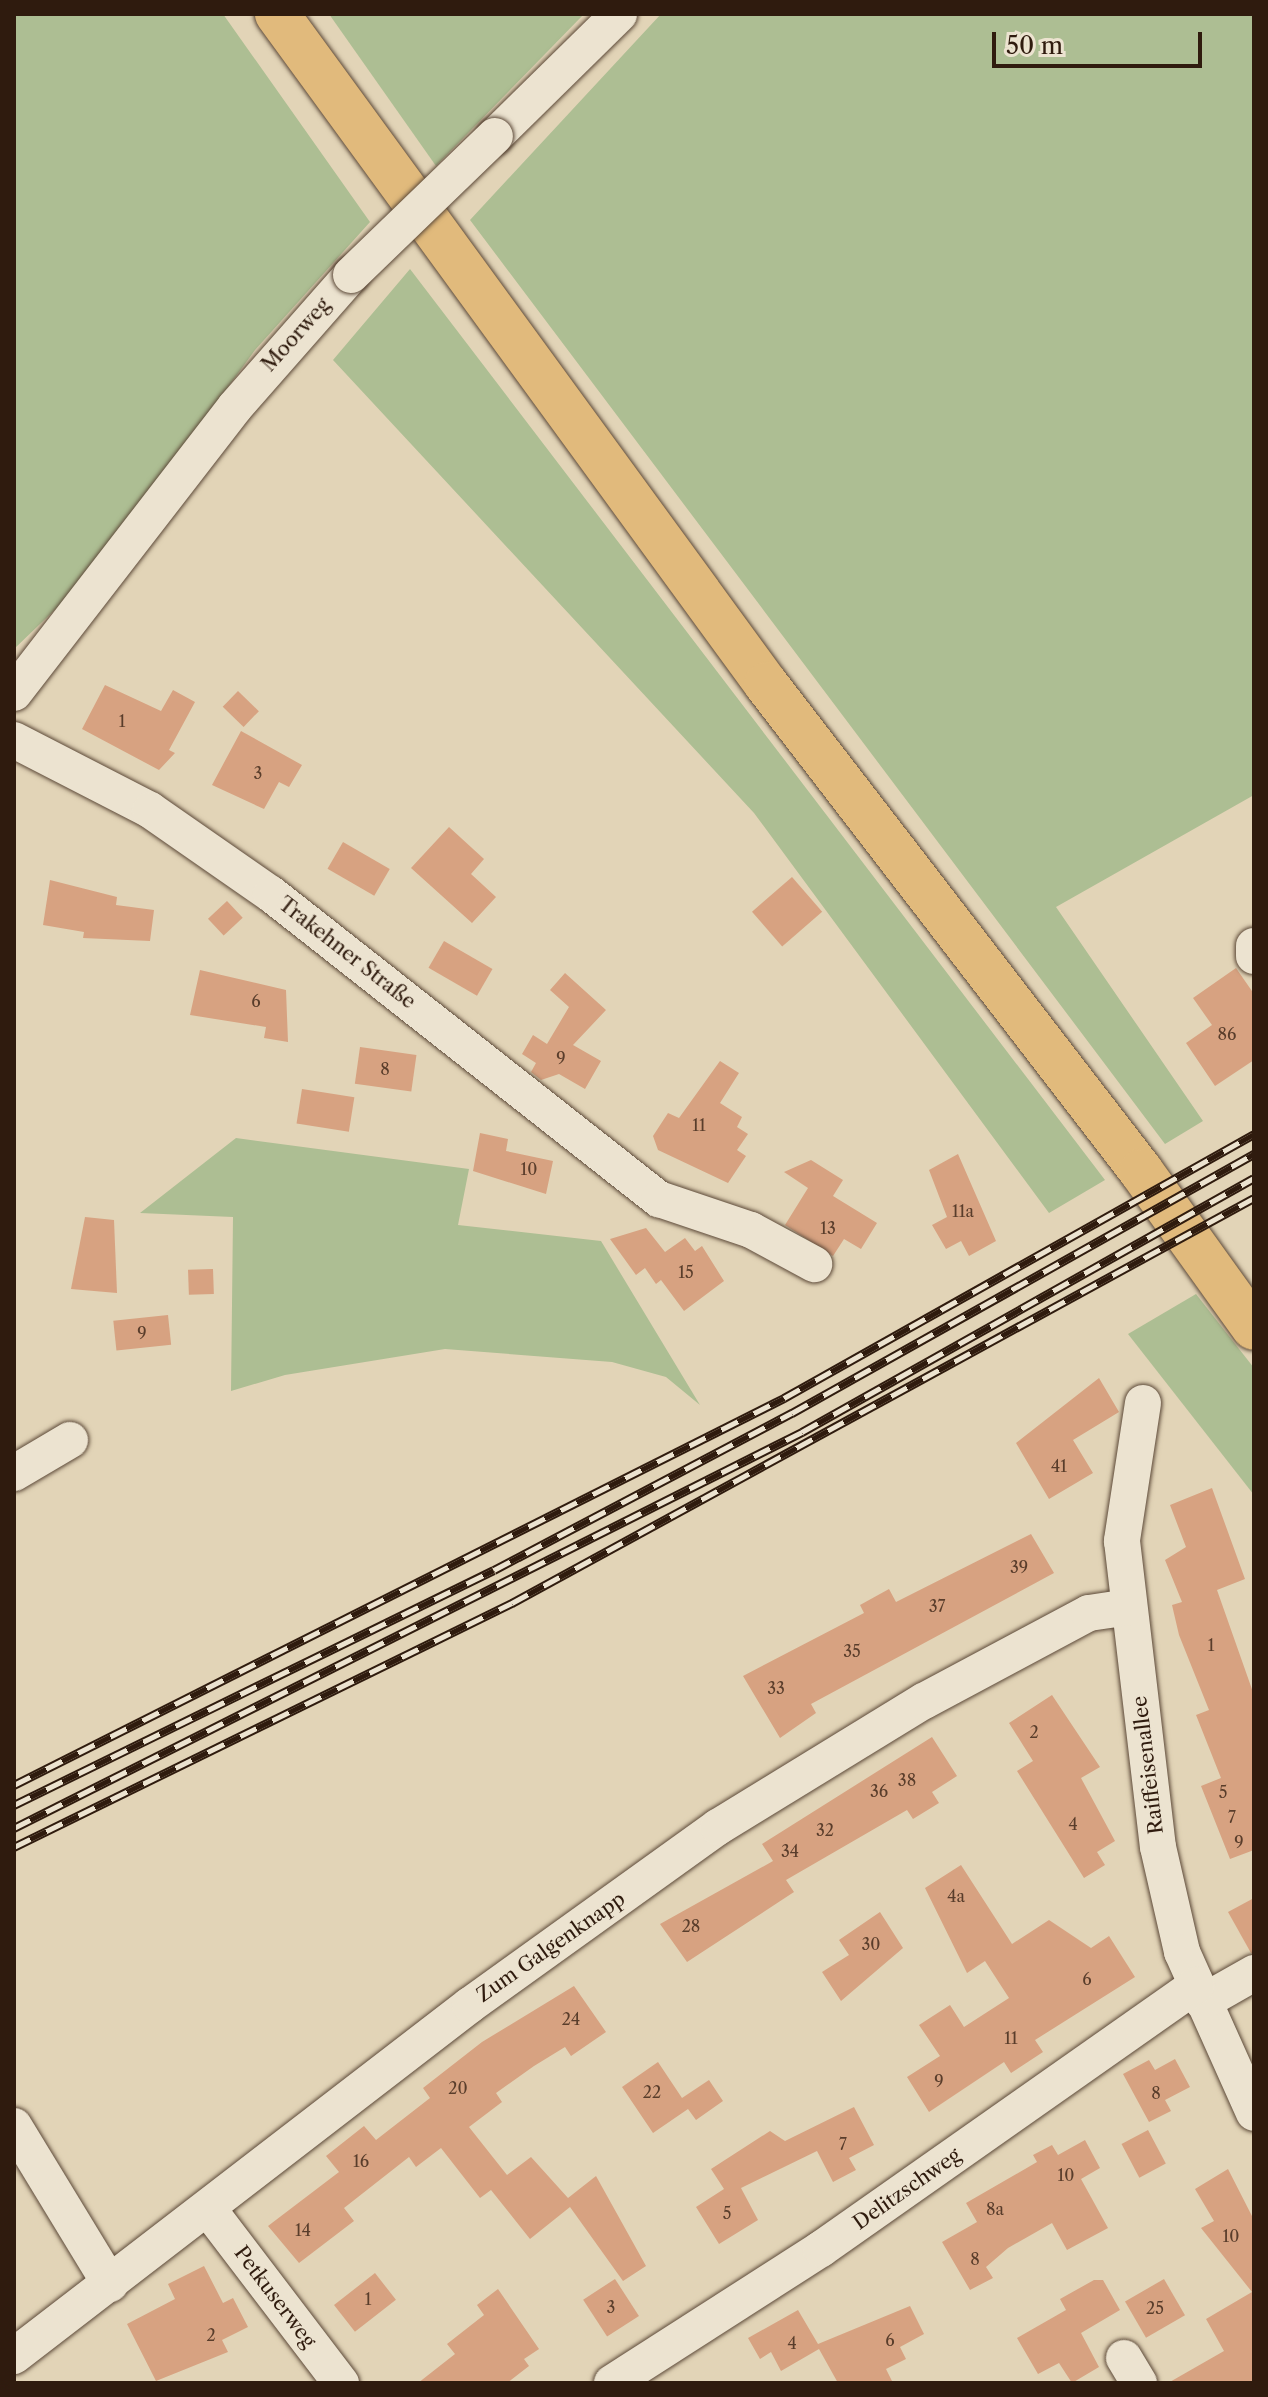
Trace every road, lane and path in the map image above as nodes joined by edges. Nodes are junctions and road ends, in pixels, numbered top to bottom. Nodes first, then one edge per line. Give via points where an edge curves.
1 (277, 14) edge
2 (619, 14) edge
3 (14, 693) edge
4 (14, 740) edge
5 (1254, 946) edge
6 (1254, 956) edge
7 (1141, 1171) junction
8 (814, 1264) dead end
9 (1254, 1297) edge
10 (1254, 1328) edge
11 (1143, 1403) dead end
12 (70, 1440) dead end
13 (14, 1473) edge
14 (1129, 1607) junction
15 (1254, 1973) edge
16 (1200, 1994) junction
17 (1254, 2113) edge
18 (14, 2126) edge
19 (209, 2210) junction
20 (110, 2284) junction
21 (14, 2356) edge
22 (341, 2383) edge
23 (612, 2383) edge

1 - 7 main road via 766,684
2 - 3 street, Moorweg, bridge via 351,275 235,407
4 - 8 street, Trakehner Straße via 150,810 271,894 659,1199 751,1230
5 - 6 street
7 - 9 main road
7 - 10 main road
11 - 14 street, Raiffeisenallee via 1122,1541
12 - 13 street
14 - 16 street, Raiffeisenallee via 1158,1847
14 - 19 street, Zum Galgenknapp via 1089,1613 965,1679 718,1827 470,2005
15 - 16 street, Delitzschweg
16 - 17 street, Raiffeisenallee
16 - 23 street, Delitzschweg
18 - 20 street
19 - 20 street, Zum Galgenknapp
19 - 22 street, Petkuserweg
20 - 21 street, Zum Galgenknapp

